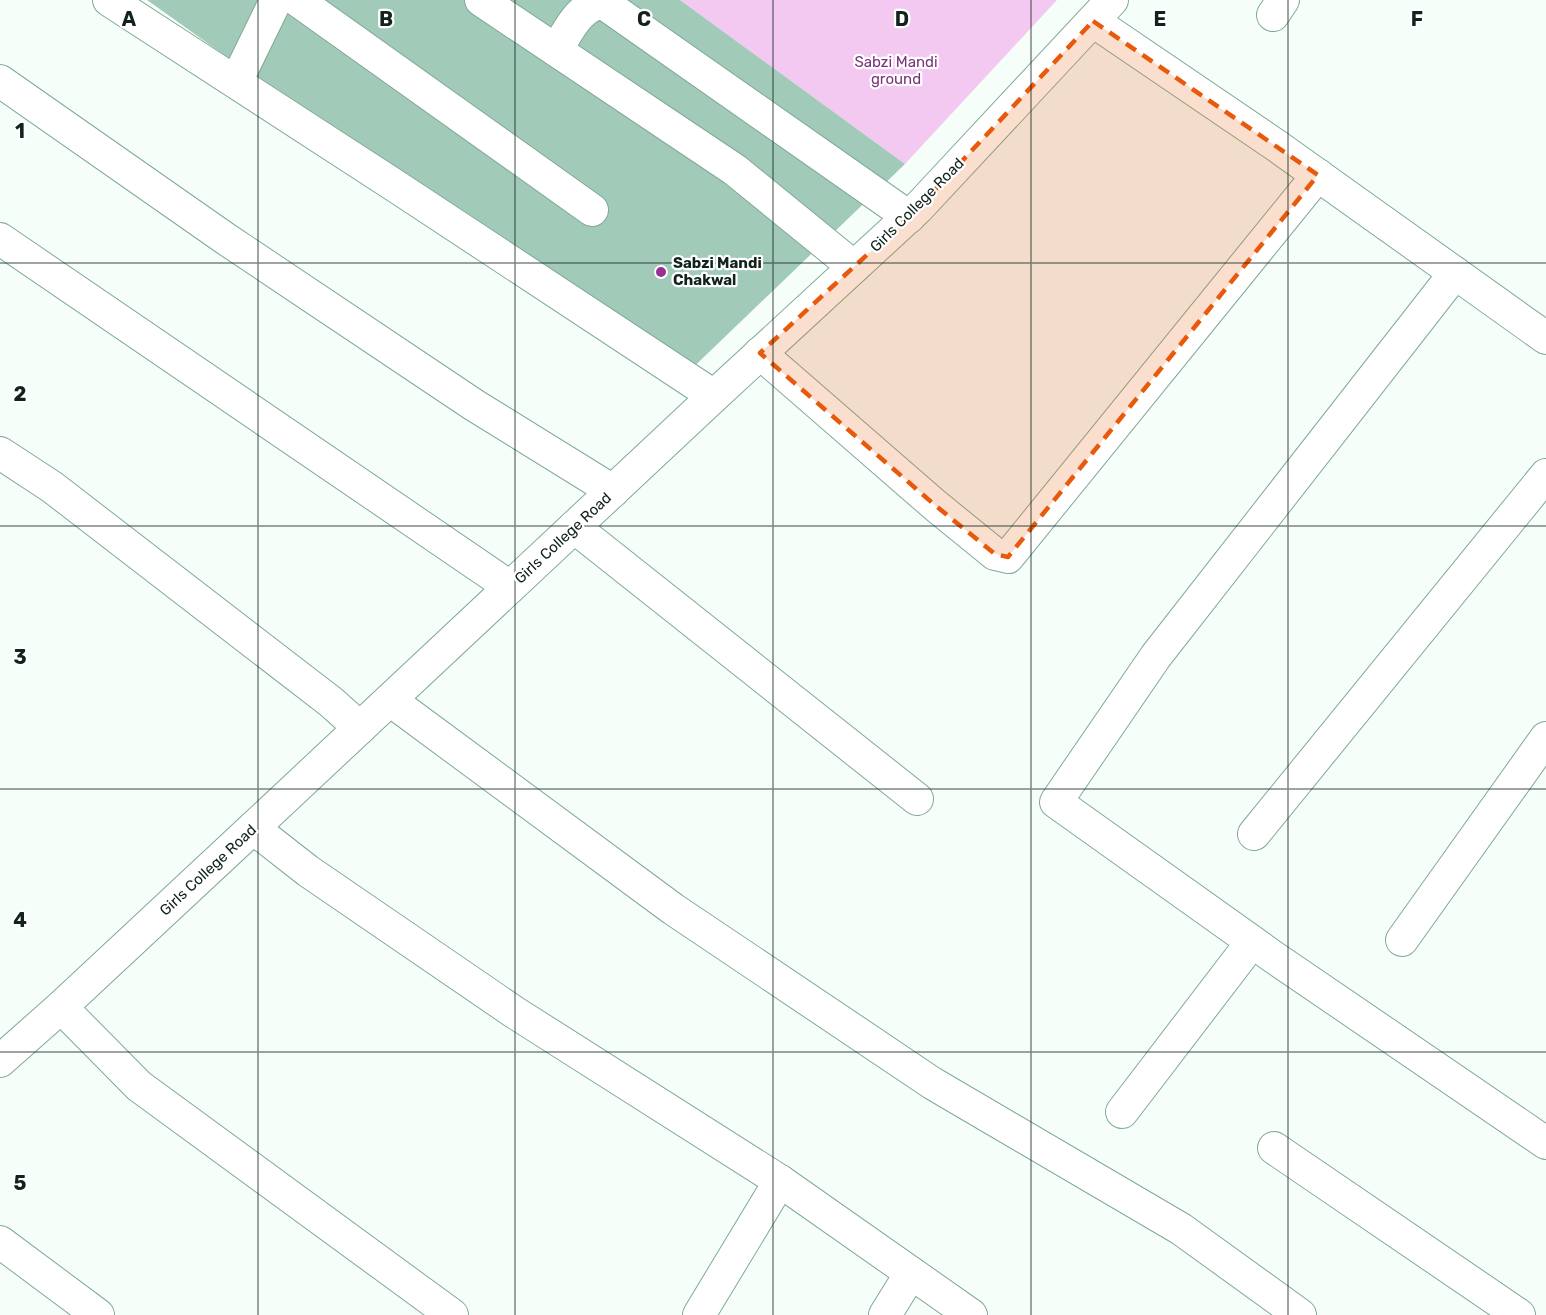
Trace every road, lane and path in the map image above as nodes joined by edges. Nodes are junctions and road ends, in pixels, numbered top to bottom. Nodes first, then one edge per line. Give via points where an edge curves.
1 (110, 0) edge
2 (276, 0) edge
3 (297, 0) edge
4 (481, 0) edge
5 (1102, 10) edge
6 (556, 50) junction
7 (0, 81) edge
8 (236, 82) junction
9 (1318, 175) junction
10 (592, 210) dead end
11 (909, 217) junction
12 (0, 239) edge
13 (854, 267) junction
14 (1455, 273) junction
15 (1546, 338) edge
16 (760, 353) junction
17 (714, 396) junction
18 (0, 453) edge
19 (1546, 476) edge
20 (613, 491) junction
21 (574, 527) junction
22 (510, 587) junction
23 (390, 700) junction
24 (360, 728) junction
25 (1546, 738) edge
26 (917, 799) dead end
27 (253, 828) junction
28 (1254, 834) dead end
29 (1402, 940) dead end
30 (1252, 942) junction
31 (61, 1007) junction
32 (0, 1061) edge
33 (1122, 1112) dead end
34 (1546, 1143) edge
35 (1274, 1148) dead end
36 (780, 1181) junction
37 (0, 1242) edge
38 (911, 1273) junction
39 (98, 1315) edge
40 (452, 1315) edge
41 (699, 1315) edge
42 (885, 1315) edge
43 (971, 1315) edge
44 (1300, 1315) edge
45 (1519, 1315) edge

1 - 8 street
2 - 8 street
3 - 10 street
4 - 6 street
5 - 9 street
5 - 11 street, Girls College Road
6 - 11 street via 581,12 602,2
6 - 13 street via 735,170
7 - 20 street via 236,246 474,405
8 - 17 street
9 - 14 street
9 - 16 street via 1008,557 995,554 944,513
11 - 13 street, Girls College Road
12 - 22 street
13 - 16 street, Girls College Road
14 - 15 street
14 - 30 street via 1156,656 1056,802
16 - 17 street, Girls College Road
17 - 20 street, Girls College Road
18 - 24 street via 52,486
19 - 28 street
20 - 21 street, Girls College Road
21 - 22 street, Girls College Road
21 - 26 street
22 - 23 street, Girls College Road
23 - 24 street, Girls College Road
23 - 44 street via 673,909 932,1083 1181,1229
24 - 27 street, Girls College Road
25 - 29 street
27 - 31 street, Girls College Road
27 - 36 street via 308,871 514,1012
30 - 33 street
30 - 34 street
31 - 32 street, Girls College Road
31 - 40 street via 139,1086
35 - 45 street
36 - 38 street
36 - 41 street
37 - 39 street
38 - 42 street
38 - 43 street

